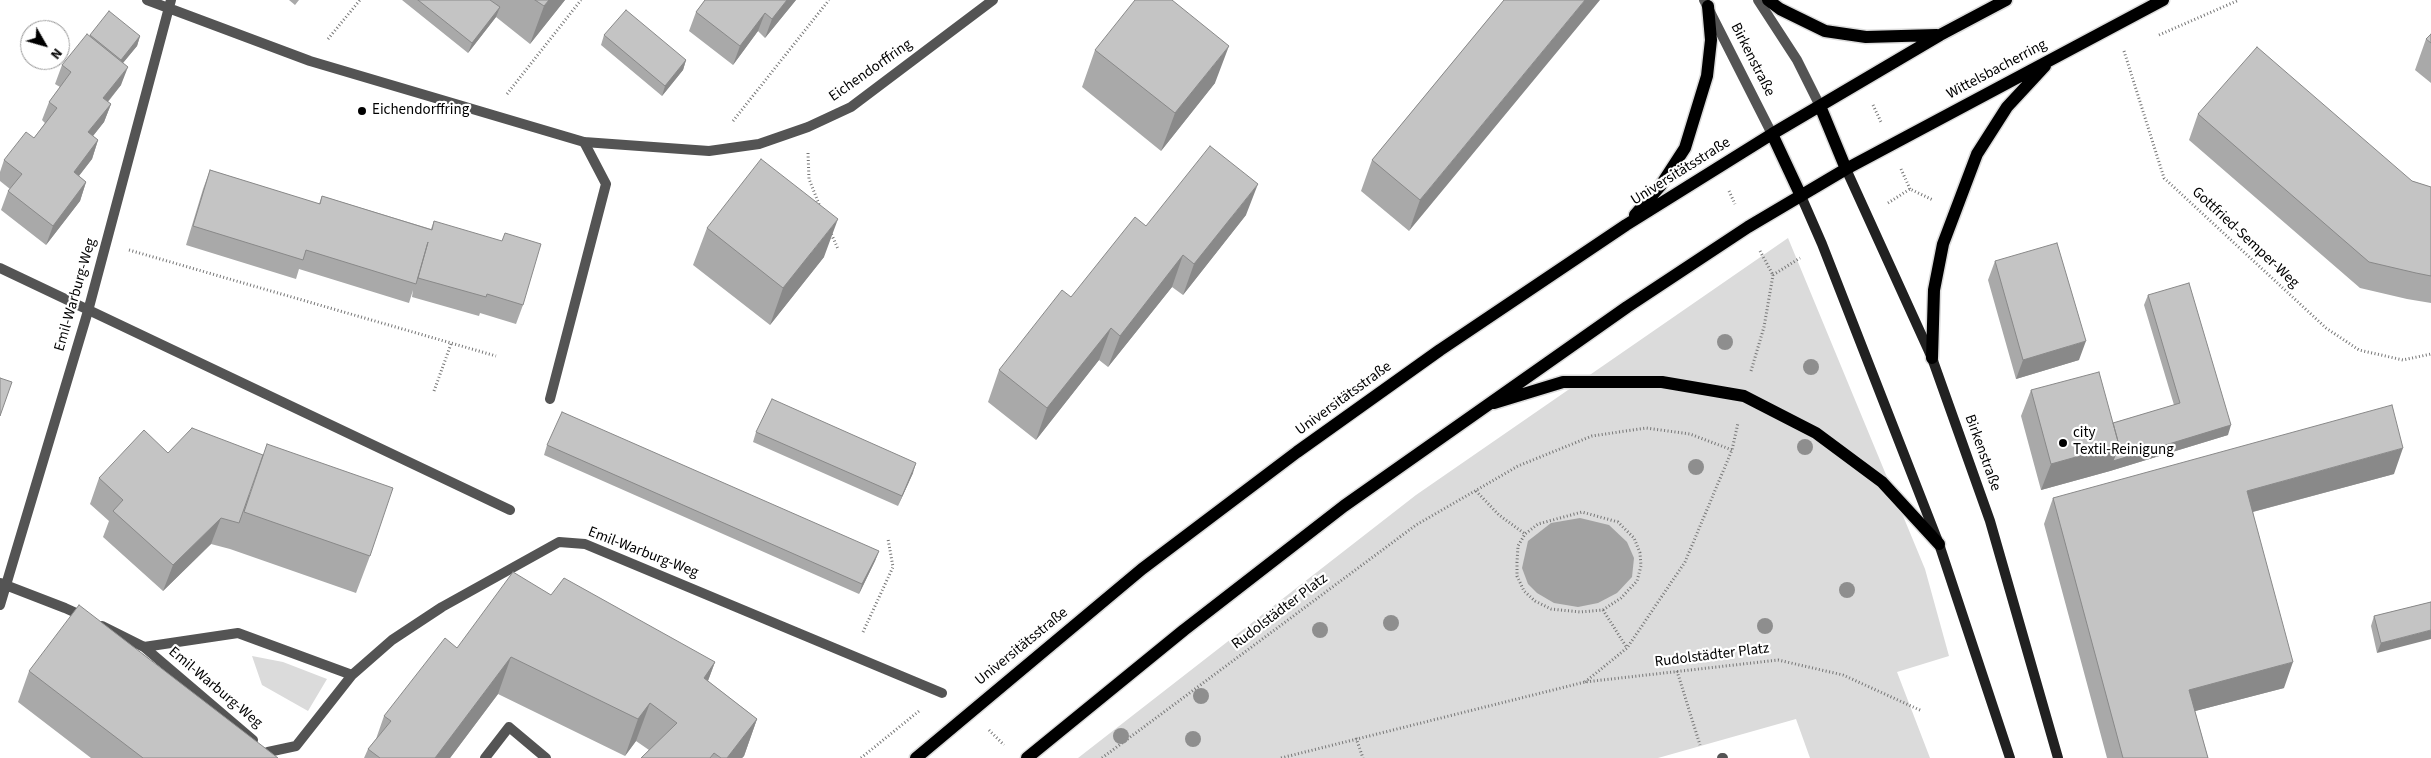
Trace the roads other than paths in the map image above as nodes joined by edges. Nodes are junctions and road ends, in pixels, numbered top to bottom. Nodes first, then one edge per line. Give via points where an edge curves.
1 (147, 0) edge
2 (993, 0) edge
3 (1758, 0) edge
4 (1768, 0) edge
5 (2006, 0) edge
6 (2163, 0) edge
7 (1706, 3) edge
8 (171, 5) edge
9 (1940, 35) junction
10 (2052, 58) junction
11 (1820, 106) junction
12 (1772, 134) junction
13 (584, 142) junction
14 (1846, 169) junction
15 (1801, 196) junction
16 (1626, 225) junction
17 (0, 268) edge
18 (88, 311) junction
19 (1932, 358) junction
20 (550, 400) dead end
21 (1482, 407) junction
22 (510, 510) dead end
23 (1939, 544) junction
24 (3, 585) edge
25 (0, 605) edge
26 (144, 647) junction
27 (352, 674) junction
28 (942, 693) road end
29 (272, 755) edge
30 (485, 758) edge
31 (546, 758) edge
32 (916, 758) edge
33 (1027, 758) edge
34 (2010, 758) edge
35 (2058, 758) edge

1 - 8 street, Eichendorffring
2 - 13 street, Eichendorffring via 851,107 808,127 759,144 709,151
3 - 11 street via 1797,60
4 - 9 main road via 1825,31 1866,37
5 - 9 main road
6 - 10 main road, Wittelsbacherring
7 - 12 street, Birkenstraße
7 - 16 main road via 1711,40 1707,76 1684,148 1661,185
8 - 13 street, Eichendorffring via 310,61
8 - 18 street, Emil-Warburg-Weg
9 - 11 main road
10 - 14 main road, Wittelsbacherring
10 - 19 main road via 2007,107 1977,154 1943,244 1934,290
11 - 12 main road, Universitätsstraße
11 - 14 main road
12 - 15 main road
12 - 16 main road, Universitätsstraße
13 - 20 street via 606,184
14 - 15 main road
14 - 19 main road, Birkenstraße
15 - 21 main road via 1627,307
15 - 23 main road
16 - 32 main road, Universitätsstraße via 1440,350 1142,569
17 - 18 street
18 - 22 street
18 - 24 street, Emil-Warburg-Weg
19 - 35 main road, Birkenstraße via 1990,521
21 - 23 main road via 1563,382 1662,382 1744,396 1816,433 1882,482
21 - 33 main road via 1344,506
23 - 34 main road
24 - 25 street, Emil-Warburg-Weg
24 - 26 street, Emil-Warburg-Weg via 65,608
26 - 27 street, Emil-Warburg-Weg via 238,633
26 - 29 street, Emil-Warburg-Weg
27 - 28 street, Emil-Warburg-Weg via 392,640 442,607 559,542 585,544
27 - 29 street, Emil-Warburg-Weg via 296,746
30 - 31 street via 509,727

